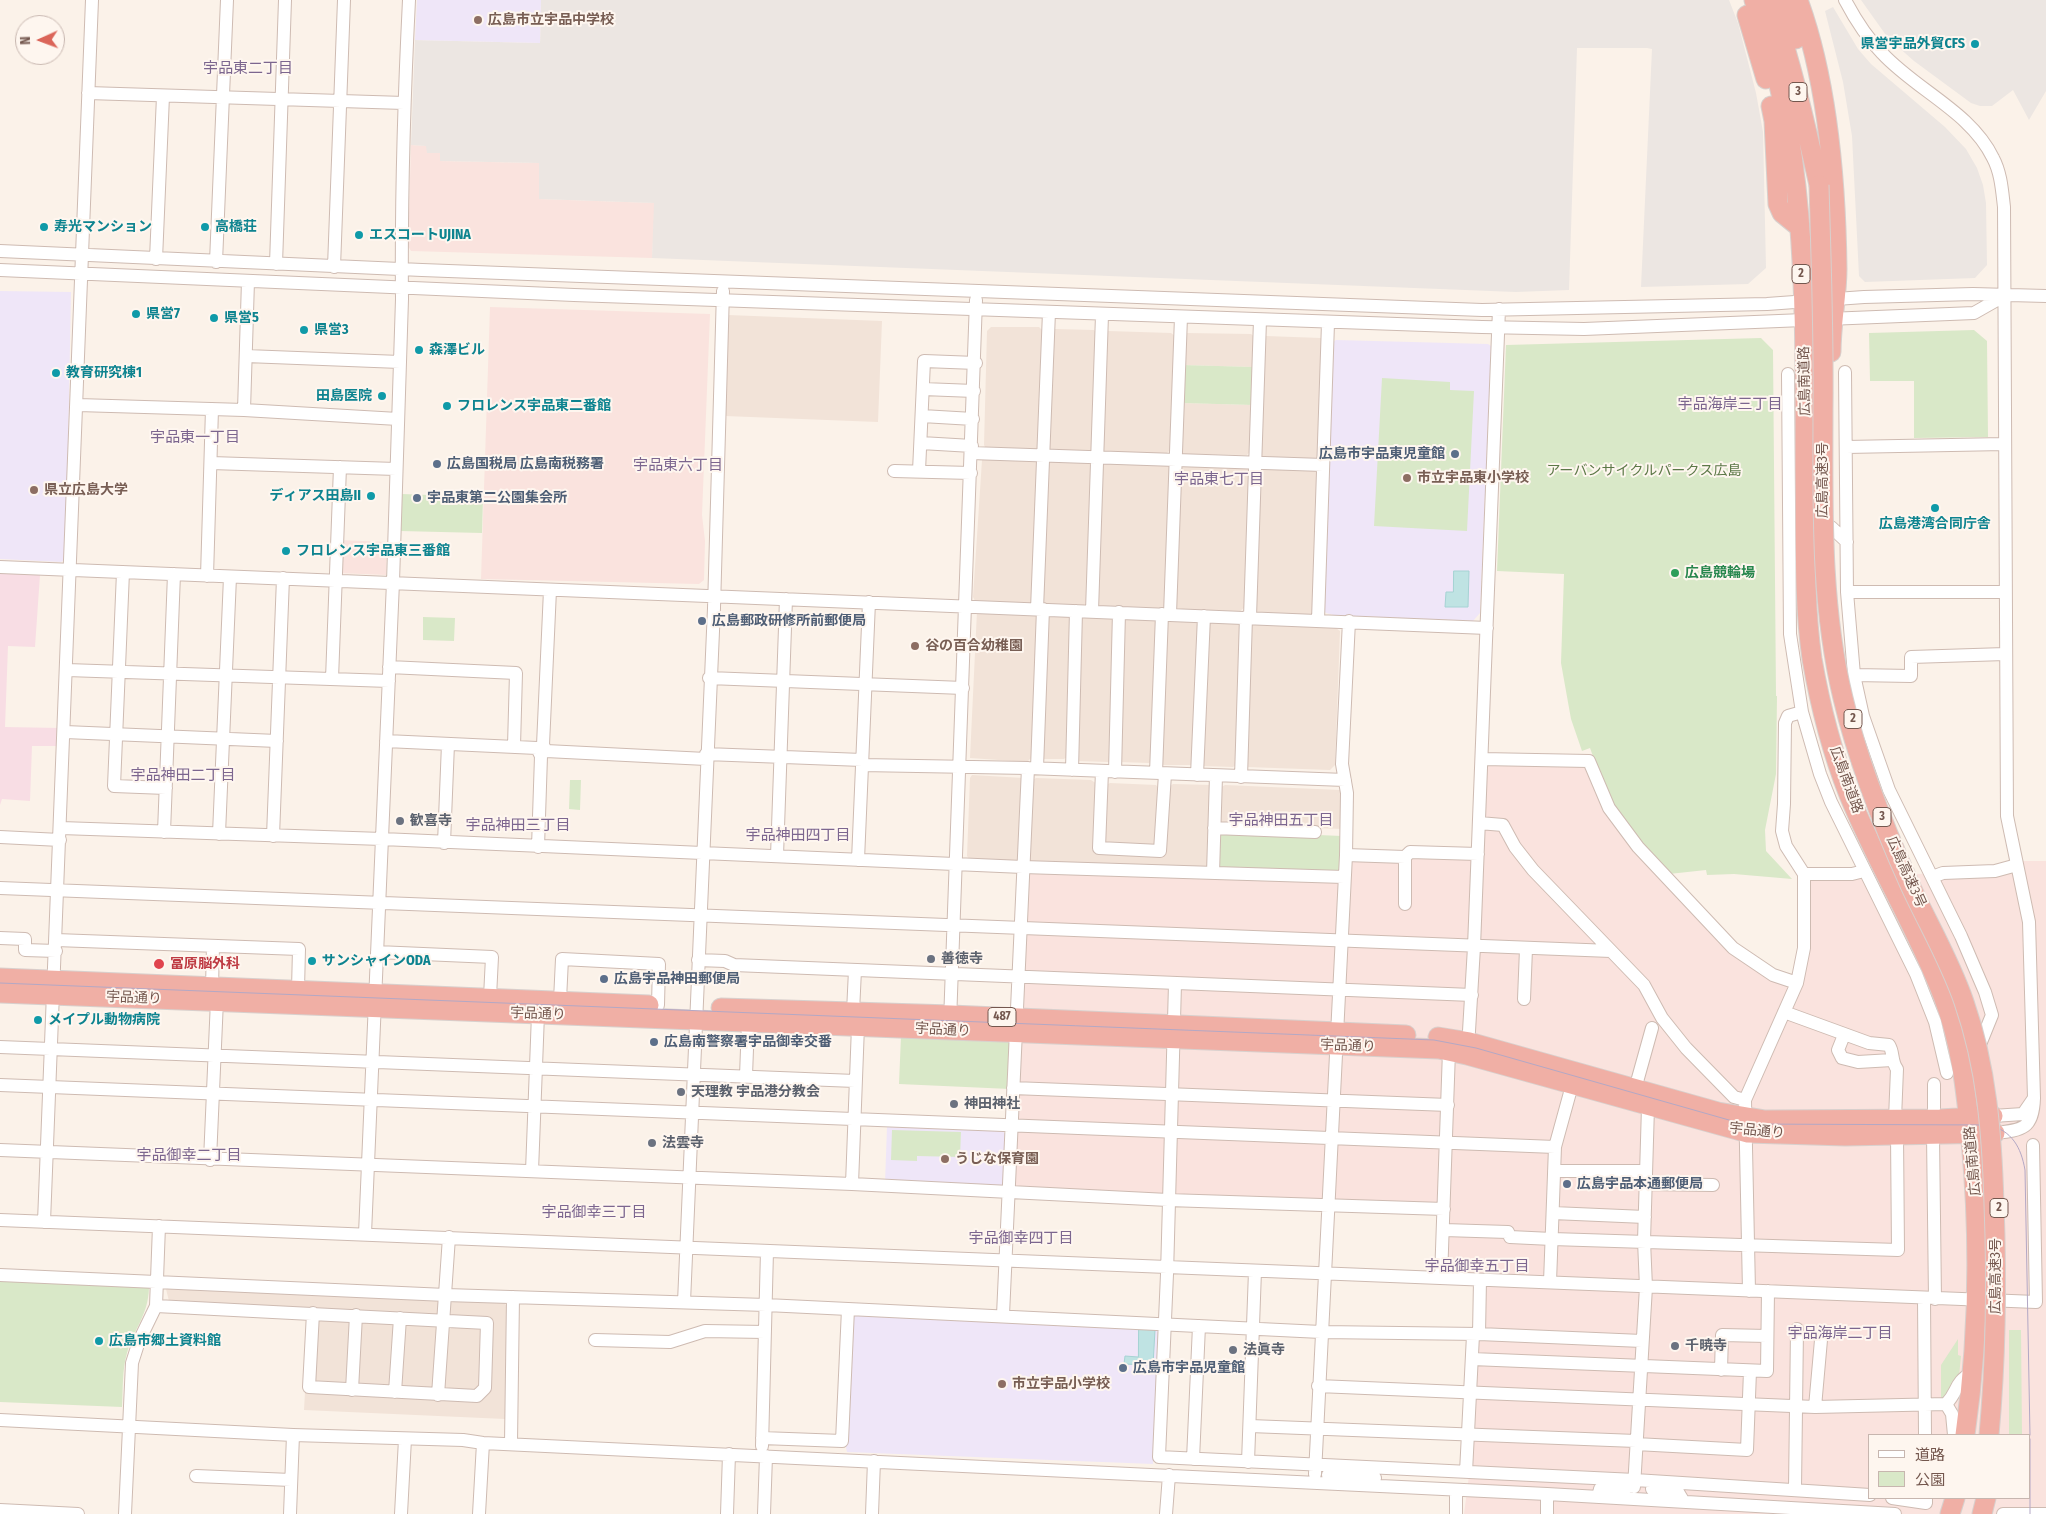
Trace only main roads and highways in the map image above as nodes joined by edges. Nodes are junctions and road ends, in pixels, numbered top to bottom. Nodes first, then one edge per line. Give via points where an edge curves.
1 (1742, 0) edge
2 (1754, 0) edge
3 (1770, 0) edge
4 (1784, 0) edge
5 (1798, 0) edge
6 (1810, 0) edge
7 (1819, 185) junction
8 (1798, 226) junction
9 (1835, 227) junction
10 (0, 978) edge
11 (54, 987) junction
12 (0, 992) edge
13 (214, 994) junction
14 (374, 1000) junction
15 (697, 1013) junction
16 (856, 1019) junction
17 (1574, 1079) junction
18 (1746, 1117) junction
19 (1994, 1124) junction
20 (1969, 1125) junction
21 (1965, 1434) edge
22 (1990, 1434) edge
23 (1996, 1434) edge
24 (1955, 1499) edge
25 (1980, 1499) edge
26 (1986, 1499) edge
27 (1950, 1514) edge
28 (1976, 1514) edge
29 (1982, 1514) edge

1 - 8 highway via 1764,72 1774,121 1778,204 1782,213
2 - 8 highway, 広島南道路 via 1770,43 1784,108
3 - 7 highway, 3 via 1789,60
4 - 7 highway, 3 via 1808,88
5 - 9 highway, 広島南道路 via 1816,56 1834,184
6 - 9 highway via 1821,34 1838,126 1846,208
7 - 22 highway, 広島高速3号 / 3, bridge via 1824,354 1823,534 1832,646 1857,750 1910,885 1954,977 1976,1039 1984,1078 1993,1157 1996,1258 1995,1367
8 - 20 highway, 広島南道路 / 2 via 1804,302 1806,599 1810,643 1823,712 1849,794 1915,928 1944,999 1962,1061
9 - 19 highway, 広島南道路 / 2 via 1837,271 1833,298 1831,527 1843,676 1867,771 1885,798 1914,878 1936,918 1963,986 1981,1042
10 - 11 highway, 宇品通り / 487
11 - 12 highway, 宇品通り / 487
11 - 13 highway, 宇品通り / 487
13 - 14 highway, 宇品通り / 487
13 - 14 highway, 宇品通り / 487 via 298,989
14 - 15 highway, 宇品通り / 487 via 538,1014
14 - 15 highway, 宇品通り / 487 via 490,997 658,1005
15 - 16 highway, 宇品通り / 487
15 - 16 highway, 宇品通り / 487 via 748,1022
16 - 17 highway, 宇品通り / 487 via 1338,1039 1462,1049
17 - 18 highway, 宇品通り / 487 via 1636,1089
17 - 18 highway, 宇品通り / 487 via 1648,1107
18 - 20 highway, 宇品通り / 487 via 1896,1127
19 - 20 highway, 宇品通り / 487
19 - 23 highway, 広島南道路 / 2 via 2003,1299 2002,1379
20 - 21 highway, 広島南道路 / 2 via 1977,1205 1976,1299 1973,1372
24 - 27 highway
25 - 28 highway
26 - 29 highway

